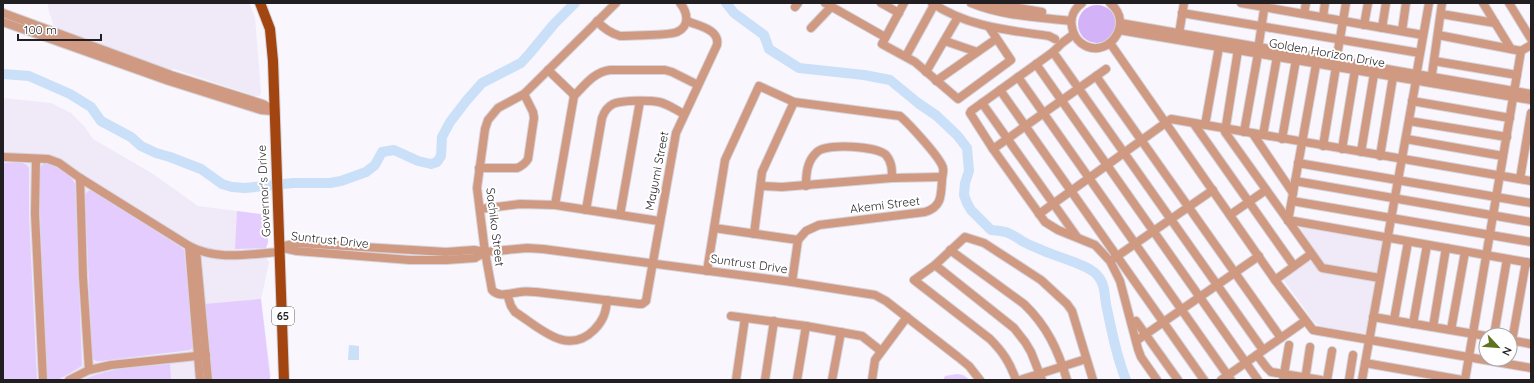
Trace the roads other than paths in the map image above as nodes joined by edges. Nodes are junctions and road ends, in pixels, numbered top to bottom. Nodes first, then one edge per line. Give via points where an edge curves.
1 (260, 3) edge
2 (616, 3) edge
3 (680, 3) edge
4 (881, 3) edge
5 (904, 3) edge
6 (990, 3) edge
7 (1082, 3) edge
8 (1110, 3) edge
9 (1184, 3) edge
10 (1241, 3) edge
11 (1244, 3) edge
12 (1306, 3) edge
13 (1325, 3) edge
14 (1346, 3) edge
15 (1368, 3) edge
16 (1386, 3) edge
17 (1406, 3) edge
18 (1429, 3) edge
19 (1442, 3) edge
20 (1483, 3) edge
21 (1509, 3) edge
22 (933, 4) edge
23 (974, 4) edge
24 (828, 5) edge
25 (1265, 5) edge
26 (1285, 7) edge
27 (3, 13) edge
28 (899, 13) junction
29 (1182, 13) junction
30 (1304, 14) junction
31 (1441, 14) junction
32 (958, 17) junction
33 (1323, 17) junction
34 (1072, 18) junction
35 (597, 21) junction
36 (687, 21) junction
37 (1343, 21) junction
38 (3, 22) edge
39 (1495, 23) junction
40 (1364, 25) junction
41 (1261, 26) junction
42 (988, 27) junction
43 (1120, 27) junction
44 (811, 28) dead end
45 (1382, 28) junction
46 (1402, 31) junction
47 (1179, 34) junction
48 (1423, 35) junction
49 (1438, 35) junction
50 (1076, 36) junction
51 (885, 37) junction
52 (996, 39) junction
53 (1055, 39) dead end
54 (1531, 39) edge
55 (1340, 40) junction
56 (945, 41) junction
57 (1110, 43) junction
58 (1259, 44) dead end
59 (1531, 45) edge
60 (1219, 47) junction
61 (1511, 49) junction
62 (1238, 50) junction
63 (1521, 51) junction
64 (977, 52) junction
65 (1053, 52) junction
66 (1420, 53) junction
67 (1258, 54) junction
68 (906, 56) junction
69 (1337, 56) dead end
70 (1277, 57) junction
71 (1296, 60) junction
72 (1317, 61) junction
73 (1434, 61) junction
74 (1036, 64) junction
75 (1336, 67) junction
76 (1106, 69) dead end
77 (548, 70) junction
78 (1355, 70) junction
79 (926, 72) junction
80 (1374, 74) junction
81 (1417, 75) junction
82 (1517, 75) junction
83 (1096, 76) junction
84 (1018, 77) junction
85 (1393, 77) junction
86 (1431, 80) junction
87 (936, 81) junction
88 (698, 85) junction
89 (1079, 88) junction
90 (1000, 90) junction
91 (524, 94) junction
92 (1514, 94) junction
93 (1531, 94) edge
94 (574, 96) junction
95 (1531, 100) edge
96 (640, 101) junction
97 (1061, 101) junction
98 (1412, 101) junction
99 (794, 102) junction
100 (982, 103) junction
101 (275, 111) junction
102 (1531, 113) edge
103 (684, 114) junction
104 (1043, 114) junction
105 (1510, 118) junction
106 (1409, 121) junction
107 (1166, 123) junction
108 (1194, 124) junction
109 (1205, 125) junction
110 (1026, 126) junction
111 (1226, 129) junction
112 (1248, 133) junction
113 (1263, 135) junction
114 (1506, 137) junction
115 (1008, 138) junction
116 (1282, 139) junction
117 (1406, 139) junction
118 (1142, 141) junction
119 (1302, 142) junction
120 (1323, 146) junction
121 (993, 149) junction
122 (1342, 149) junction
123 (1361, 152) junction
124 (1124, 153) junction
125 (1380, 156) junction
126 (1503, 156) junction
127 (3, 157) edge
128 (36, 159) junction
129 (1402, 160) junction
130 (1298, 163) junction
131 (1107, 166) junction
132 (479, 168) junction
133 (1500, 176) junction
134 (942, 177) junction
135 (80, 178) junction
136 (892, 178) junction
137 (1089, 179) junction
138 (1398, 180) junction
139 (1520, 180) junction
140 (1295, 181) junction
141 (1531, 181) edge
142 (761, 186) junction
143 (806, 186) junction
144 (1213, 190) junction
145 (1266, 190) junction
146 (1072, 191) junction
147 (1292, 197) junction
148 (1496, 197) junction
149 (1395, 198) junction
150 (1249, 202) junction
151 (1531, 203) edge
152 (1054, 204) junction
153 (555, 205) junction
154 (1188, 207) junction
155 (480, 209) junction
156 (586, 210) junction
157 (1039, 214) junction
158 (620, 215) junction
159 (1230, 215) junction
160 (1493, 216) junction
161 (1391, 218) junction
162 (1171, 219) junction
163 (1288, 220) junction
164 (659, 221) junction
165 (1531, 222) edge
166 (714, 228) junction
167 (1153, 231) junction
168 (754, 234) junction
169 (1490, 235) junction
170 (1077, 237) junction
171 (1387, 238) junction
172 (798, 240) junction
173 (1408, 242) junction
174 (1531, 242) edge
175 (1135, 244) junction
176 (1427, 245) junction
177 (192, 248) junction
178 (1446, 248) junction
179 (280, 249) junction
180 (950, 250) junction
181 (485, 252) junction
182 (1465, 252) junction
183 (1312, 254) junction
184 (1486, 255) junction
185 (1259, 256) junction
186 (1114, 258) junction
187 (1507, 259) junction
188 (652, 263) junction
189 (1528, 263) edge
190 (935, 265) junction
191 (1294, 266) junction
192 (707, 271) junction
193 (1235, 273) junction
194 (1380, 278) junction
195 (1275, 280) junction
196 (792, 282) junction
197 (1217, 285) junction
198 (508, 294) junction
199 (1199, 297) junction
200 (606, 300) junction
201 (1181, 310) junction
202 (731, 316) dead end
203 (907, 317) junction
204 (1373, 317) junction
205 (745, 318) junction
206 (1394, 320) junction
207 (1136, 321) dead end
208 (1305, 321) junction
209 (774, 322) junction
210 (1163, 322) junction
211 (1414, 324) junction
212 (806, 326) junction
213 (1433, 327) junction
214 (1495, 327) edge
215 (1514, 327) edge
216 (1451, 330) junction
217 (841, 332) junction
218 (1146, 334) junction
219 (1473, 334) junction
220 (1478, 335) edge
221 (1281, 338) junction
222 (1369, 340) junction
223 (1136, 341) junction
224 (1518, 342) edge
225 (1531, 344) edge
226 (1289, 345) dead end
227 (1310, 348) dead end
228 (880, 351) junction
229 (1332, 351) dead end
230 (1260, 352) junction
231 (202, 355) junction
232 (1353, 355) dead end
233 (1469, 358) junction
234 (1086, 359) junction
235 (1246, 363) junction
236 (1365, 363) junction
237 (1063, 366) junction
238 (1531, 368) edge
239 (89, 370) junction
240 (1041, 377) edge
241 (1284, 377) edge
242 (1226, 378) edge
243 (1305, 379) edge
244 (43, 380) edge
245 (69, 380) edge
246 (200, 380) edge
247 (208, 380) edge
248 (284, 380) edge
249 (736, 380) edge
250 (765, 380) edge
251 (797, 380) edge
252 (832, 380) edge
253 (872, 380) edge
254 (980, 380) edge
255 (1016, 380) edge
256 (1020, 380) edge
257 (1068, 380) edge
258 (1093, 380) edge
259 (1157, 380) edge
260 (1178, 380) edge
261 (1204, 380) edge
262 (1258, 380) edge
263 (1321, 380) edge
264 (1327, 380) edge
265 (1349, 380) edge
266 (1362, 380) edge
267 (1464, 380) edge

1 - 101 main road, Governor's Drive / 65 via 271,36
2 - 35 street, Sachiko Street
3 - 36 street
4 - 28 street
5 - 28 street
6 - 34 street
7 - 34 street
8 - 43 street via 1117,10
9 - 29 street
10 - 11 street
11 - 25 street
12 - 30 street
13 - 33 street
14 - 37 street
15 - 40 street
16 - 45 street
17 - 46 street
18 - 48 street
19 - 31 street
20 - 39 street
21 - 54 street
22 - 32 street
22 - 68 street
23 - 34 street via 1004,12
24 - 44 street
24 - 51 street
25 - 26 street
25 - 41 street
26 - 30 street
27 - 101 street via 171,75 263,104
28 - 51 street
29 - 41 street
29 - 47 street
30 - 33 street
31 - 39 street
31 - 49 street
32 - 42 street
32 - 56 street
33 - 37 street
34 - 50 street
35 - 36 street via 605,30 620,36 673,34 681,30
35 - 77 street, Sachiko Street
36 - 88 street, Mayumi Street via 713,32 718,41
37 - 40 street
37 - 55 street
38 - 101 street via 169,81 261,110
39 - 61 street
40 - 45 street
41 - 55 street
41 - 58 street
42 - 52 street
42 - 53 street
43 - 47 street, Golden Horizon Drive
43 - 57 street
43 - 60 street, Golden Horizon Drive
45 - 46 street
46 - 48 street
47 - 72 street, Golden Horizon Drive
48 - 66 street
49 - 61 street
49 - 73 street
50 - 57 street via 1090,47
50 - 65 street via 1062,43
51 - 68 street via 882,44
52 - 64 street
52 - 87 street via 1011,60 958,99
55 - 66 street
55 - 69 street
56 - 64 street
56 - 79 street
57 - 107 street
59 - 63 street
60 - 62 street, Golden Horizon Drive
60 - 109 street
61 - 63 street
62 - 67 street, Golden Horizon Drive
62 - 111 street
63 - 82 street
64 - 87 street
65 - 74 street
65 - 89 street
66 - 81 street
67 - 70 street, Golden Horizon Drive
67 - 112 street
68 - 79 street
70 - 71 street, Golden Horizon Drive
70 - 113 street
71 - 72 street, Golden Horizon Drive
71 - 116 street
72 - 75 street, Golden Horizon Drive
72 - 81 street, Golden Horizon Drive
72 - 119 street
73 - 82 street
73 - 86 street
74 - 84 street
74 - 97 street
75 - 78 street, Golden Horizon Drive
75 - 120 street
76 - 83 street
77 - 91 street, Sachiko Street
77 - 94 street
78 - 80 street, Golden Horizon Drive
78 - 122 street
79 - 87 street
80 - 85 street, Golden Horizon Drive
80 - 123 street
81 - 85 street, Golden Horizon Drive
81 - 86 street, Golden Horizon Drive
81 - 98 street
82 - 92 street
83 - 89 street
83 - 118 street
84 - 90 street
84 - 104 street
85 - 125 street
86 - 92 street, Golden Horizon Drive
88 - 94 street via 665,70 610,70 596,74
88 - 103 street, Mayumi Street
89 - 97 street
89 - 124 street
90 - 100 street
90 - 110 street
91 - 132 street, Sachiko Street via 498,108 488,120
91 - 132 street via 534,118 528,159 517,168
92 - 93 street, Golden Horizon Drive
92 - 95 street, Golden Horizon Drive
92 - 105 street
94 - 153 street
96 - 103 street via 660,102
96 - 156 street via 613,104 604,113
96 - 158 street
97 - 104 street
97 - 131 street
98 - 105 street
98 - 106 street
99 - 134 street, Akemi Street via 900,116 938,160 943,168
99 - 142 street via 762,172
99 - 166 street, Akemi Street via 759,86 725,160
100 - 115 street
100 - 121 street via 970,113
101 - 179 main road, Governor's Drive / 65
102 - 139 street
103 - 164 street, Mayumi Street via 676,133
104 - 110 street
104 - 137 street
105 - 114 street
106 - 114 street
106 - 117 street
107 - 108 street via 1171,119
107 - 118 street
107 - 144 street
108 - 109 street
108 - 150 street
109 - 111 street
110 - 115 street
110 - 146 street
111 - 112 street
111 - 145 street via 1225,132
112 - 113 street
112 - 147 street
113 - 116 street
114 - 126 street
115 - 121 street
115 - 152 street
116 - 119 street
117 - 126 street
117 - 129 street
118 - 124 street
118 - 154 street
119 - 120 street
119 - 130 street
120 - 122 street
121 - 157 street
122 - 123 street
123 - 125 street
124 - 131 street
124 - 162 street
125 - 129 street
126 - 133 street
127 - 128 street, Suntrust Drive
128 - 135 street, Suntrust Drive via 48,159 59,163
128 - 244 street via 35,221
129 - 133 street
129 - 138 street
130 - 138 street
130 - 140 street
131 - 137 street
131 - 167 street
132 - 155 street, Sachiko Street via 477,188
133 - 139 street
133 - 148 street
134 - 136 street
134 - 172 street, Akemi Street via 941,197 932,210 819,225 806,231
135 - 177 street, Suntrust Drive
135 - 239 street
136 - 143 street
136 - 143 street via 892,166 886,155 870,148 830,147 818,151 811,159 806,170
137 - 146 street
137 - 175 street
138 - 148 street
138 - 149 street
139 - 141 street
140 - 147 street
140 - 149 street
142 - 143 street
142 - 168 street
144 - 154 street
144 - 159 street
145 - 150 street
145 - 163 street
146 - 152 street
146 - 186 street
147 - 161 street
147 - 163 street
148 - 151 street
148 - 160 street
149 - 160 street
149 - 161 street
150 - 159 street
150 - 191 street
152 - 157 street
152 - 170 street
153 - 155 street via 520,204
153 - 156 street
154 - 162 street
154 - 193 street
155 - 181 street, Sachiko Street
156 - 158 street
157 - 170 street via 1050,226
158 - 164 street
159 - 185 street
160 - 165 street
160 - 169 street
161 - 169 street
161 - 171 street
162 - 167 street
162 - 197 street
163 - 171 street
163 - 183 street
164 - 188 street, Mayumi Street
166 - 168 street
166 - 192 street
167 - 175 street
167 - 199 street
168 - 172 street
169 - 174 street
169 - 184 street
170 - 186 street
171 - 173 street
171 - 194 street
172 - 196 street
173 - 176 street
173 - 206 street
175 - 186 street
175 - 201 street
176 - 178 street
176 - 211 street
177 - 179 street, Suntrust Drive via 208,254 230,256
177 - 231 street
178 - 182 street
178 - 213 street
179 - 181 street, Suntrust Drive via 410,260 475,258
179 - 248 main road, Governor's Drive / 65
180 - 190 street
180 - 234 street via 965,237 984,243 1041,280 1072,311
180 - 237 street via 1033,313 1046,328
181 - 188 street, Suntrust Drive via 527,248
181 - 198 street, Sachiko Street via 492,290 499,295
182 - 184 street
182 - 216 street
183 - 191 street
183 - 194 street via 1324,269
184 - 187 street
184 - 219 street
185 - 193 street
185 - 195 street
186 - 210 street
186 - 223 street
187 - 189 street
187 - 214 street
188 - 192 street, Suntrust Drive
188 - 200 street, Mayumi Street via 644,303
189 - 215 street
190 - 240 street via 1014,328 1031,352
190 - 255 street via 914,280 994,344 1007,358
191 - 195 street
192 - 196 street, Suntrust Drive
193 - 197 street
193 - 221 street
194 - 204 street
195 - 208 street
196 - 203 street, Suntrust Drive via 875,295
197 - 199 street
197 - 230 street
198 - 200 street via 536,292
198 - 200 street via 514,312 553,337 570,342 589,335 600,324 605,316
199 - 201 street
199 - 235 street
201 - 210 street
201 - 242 street
202 - 205 street
203 - 228 street
203 - 254 street, Suntrust Drive via 969,366
204 - 206 street
204 - 222 street
205 - 209 street
205 - 249 street
206 - 211 street
207 - 218 street
208 - 221 street
208 - 222 street via 1315,331
209 - 212 street
209 - 250 street
210 - 218 street
210 - 261 street
211 - 213 street
212 - 217 street
212 - 251 street
213 - 216 street
216 - 219 street
217 - 228 street via 862,336
217 - 252 street
218 - 223 street
218 - 260 street
219 - 220 street
219 - 233 street
221 - 230 street
222 - 233 street
222 - 236 street
223 - 259 street via 1141,357
224 - 225 street
226 - 241 street
227 - 243 street
228 - 253 street via 875,360
229 - 264 street
230 - 235 street
230 - 241 street via 1269,370
231 - 239 street via 111,365
231 - 246 street
231 - 247 street
232 - 265 street
233 - 238 street
233 - 267 street
234 - 237 street
234 - 258 street
235 - 242 street
235 - 262 street
236 - 266 street
236 - 267 street
237 - 240 street
237 - 257 street
239 - 245 street
240 - 256 street
241 - 243 street
243 - 263 street

